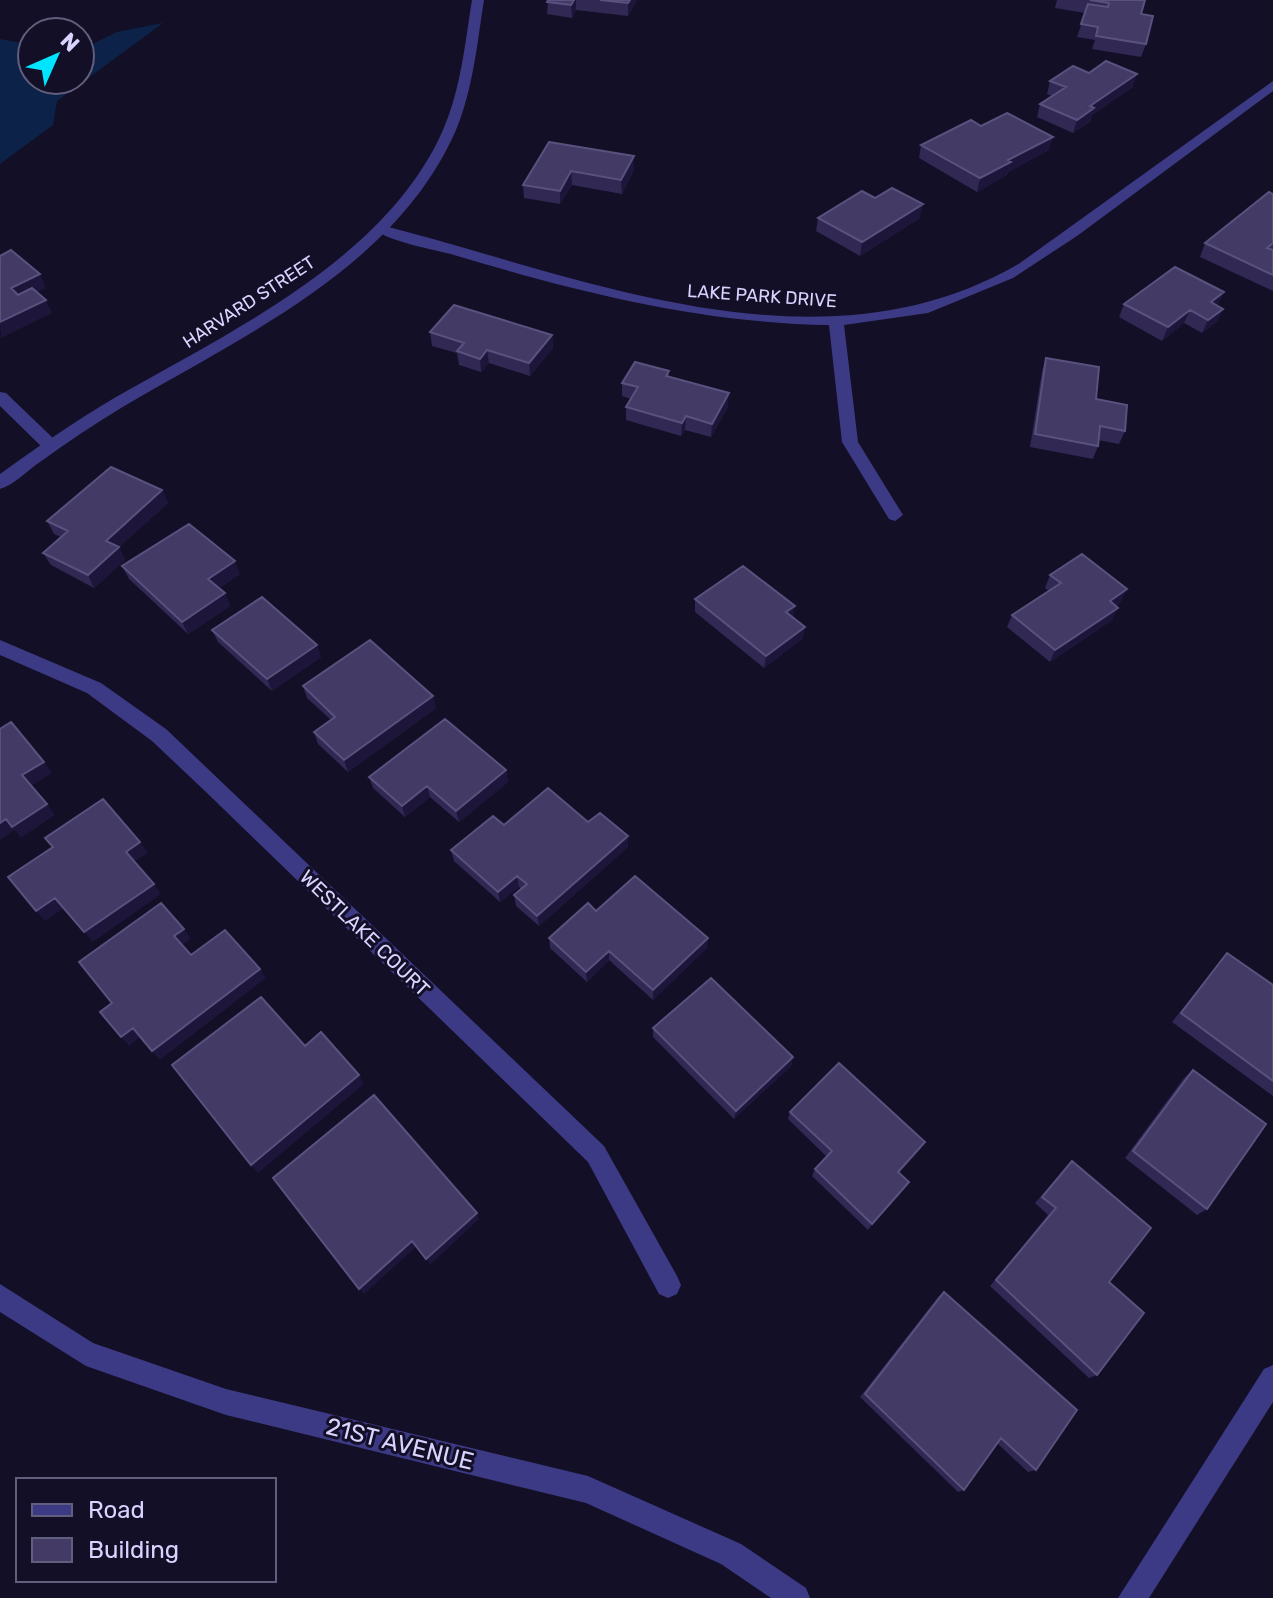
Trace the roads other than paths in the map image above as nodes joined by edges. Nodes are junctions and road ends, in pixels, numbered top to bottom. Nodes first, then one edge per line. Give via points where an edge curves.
1 (478, 0) edge
2 (1273, 85) edge
3 (381, 229) junction
4 (836, 320) junction
5 (0, 397) edge
6 (50, 445) junction
7 (0, 483) edge
8 (895, 515) dead end
9 (0, 647) edge
10 (668, 1285) dead end
11 (0, 1297) edge
12 (1273, 1378) edge
13 (796, 1598) edge
14 (1132, 1598) edge

1 - 3 street, HARVARD STREET via 462,95 441,146
2 - 4 street, LAKE PARK DRIVE via 1081,227 995,283 917,312
3 - 4 street, LAKE PARK DRIVE via 571,284 685,310
3 - 6 street, HARVARD STREET via 308,288 218,347
4 - 8 street via 850,442
5 - 6 street
6 - 7 street, HARVARD STREET
9 - 10 street, WESTLAKE COURT via 94,688 159,735 596,1154
11 - 13 street, 21ST AVENUE via 86,1353 226,1402 588,1490 731,1554
12 - 14 street

